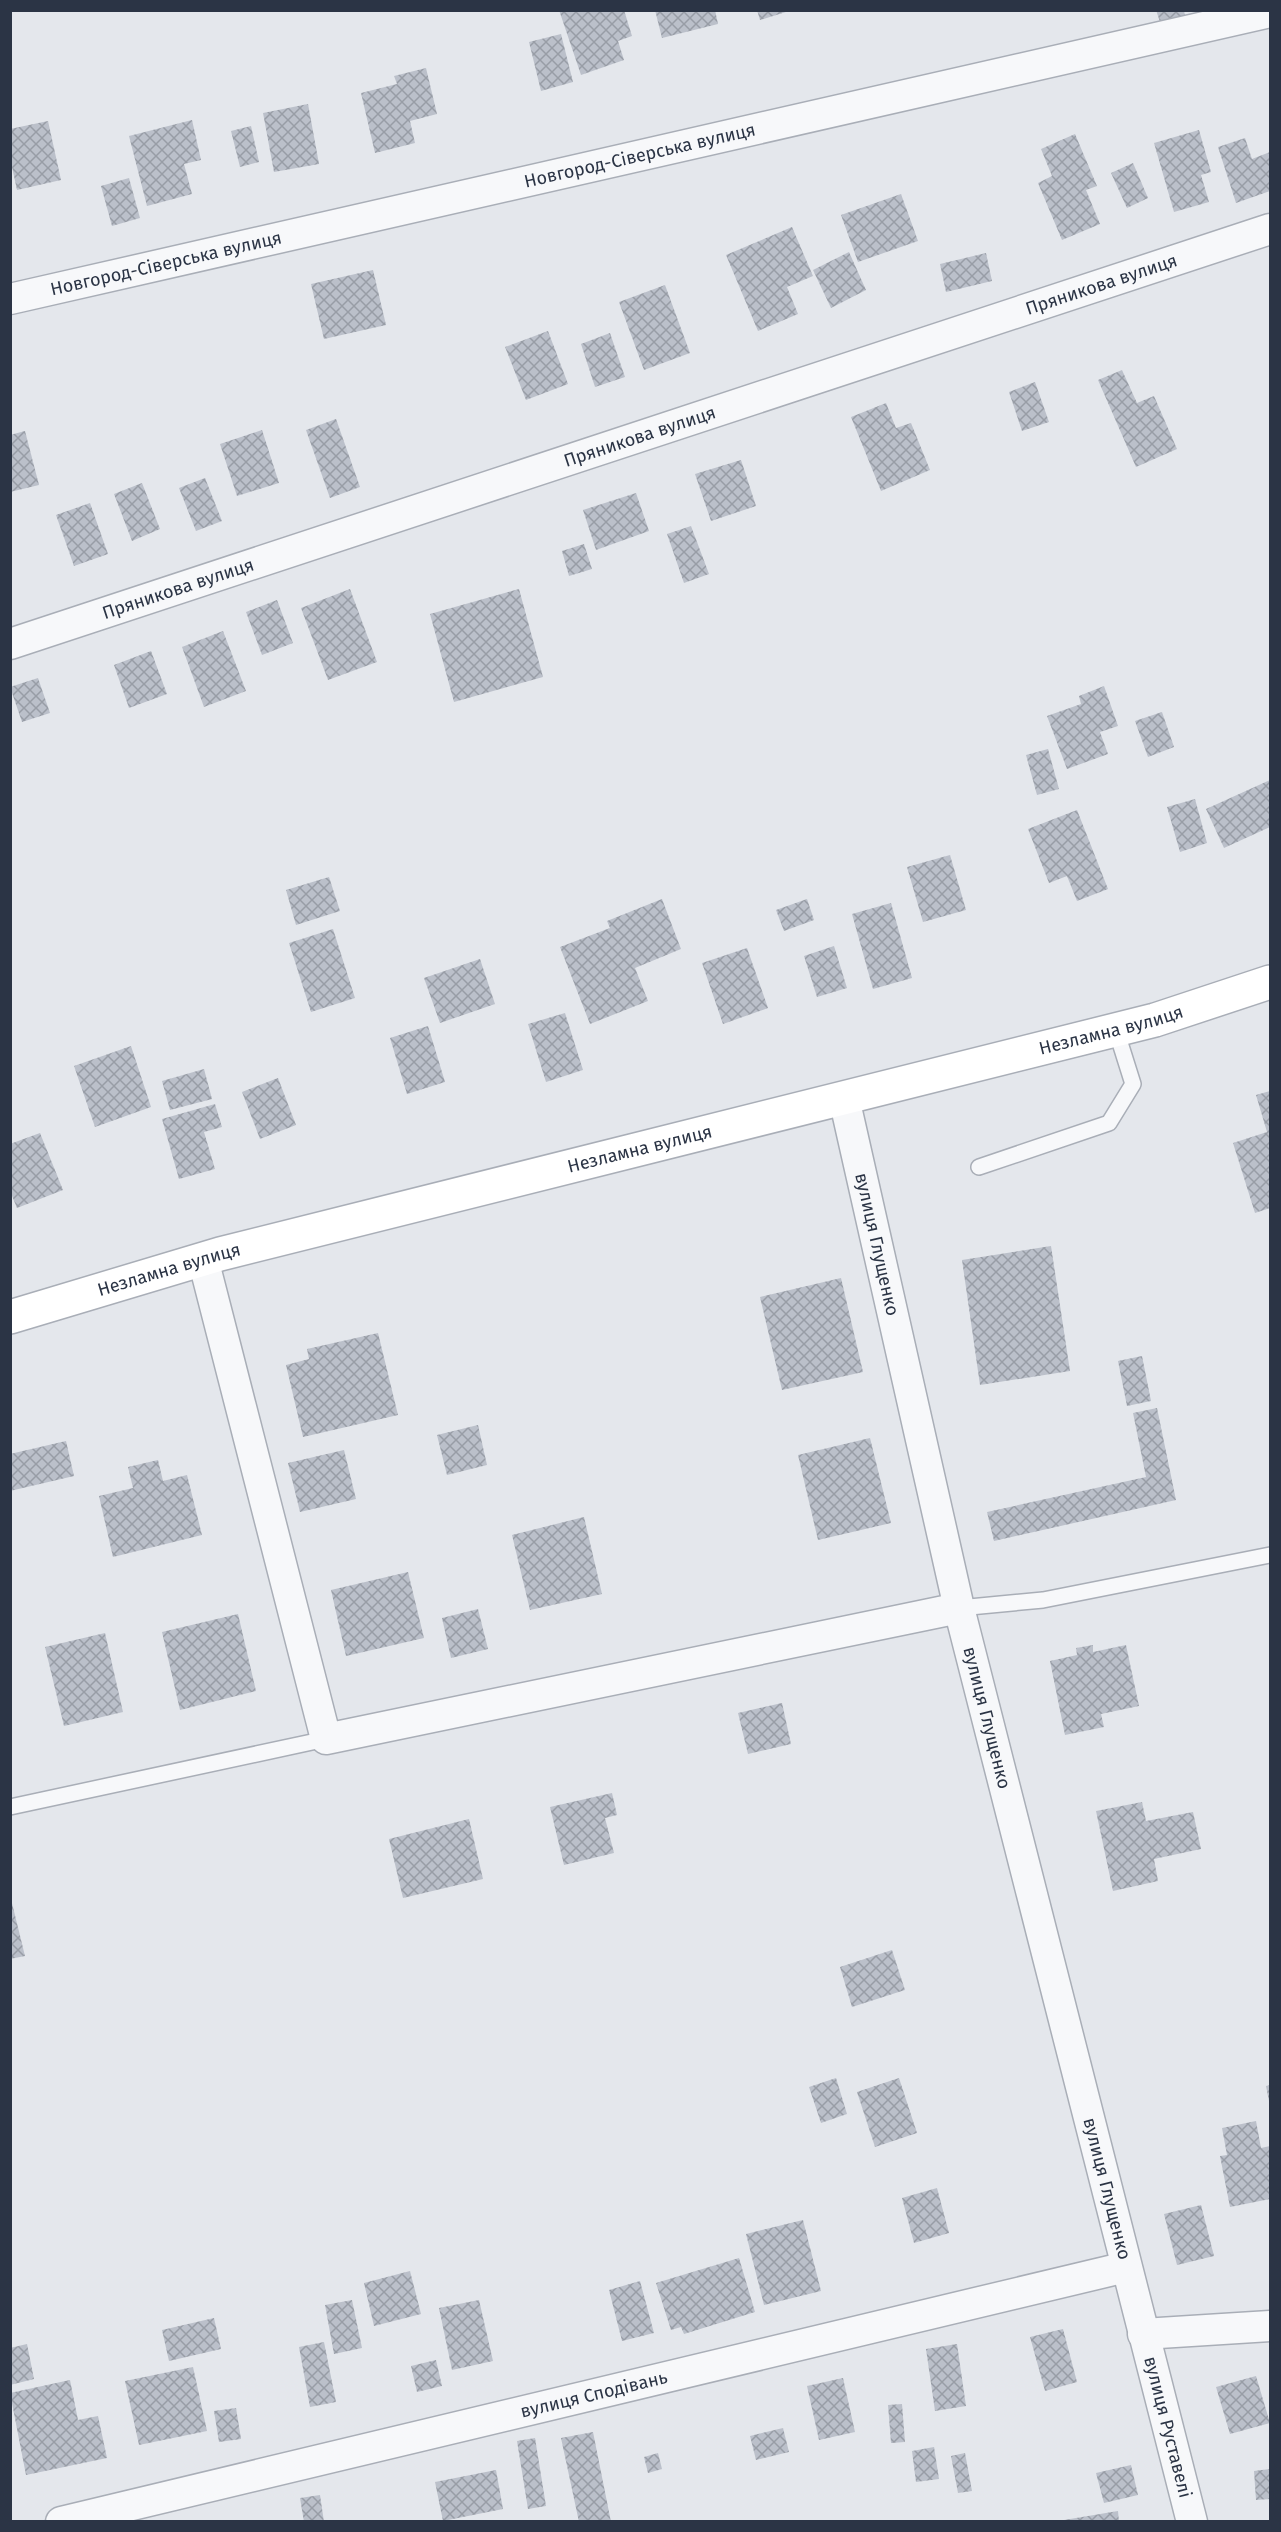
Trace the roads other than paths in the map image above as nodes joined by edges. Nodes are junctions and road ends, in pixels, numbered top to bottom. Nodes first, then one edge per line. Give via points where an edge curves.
1 (1270, 12) edge
2 (1270, 229) edge
3 (10, 299) edge
4 (10, 644) edge
5 (1270, 982) edge
6 (1116, 1030) junction
7 (844, 1098) junction
8 (979, 1167) dead end
9 (203, 1259) junction
10 (10, 1317) edge
11 (1270, 1555) edge
12 (959, 1608) junction
13 (326, 1739) junction
14 (10, 1807) edge
15 (1126, 2266) junction
16 (1270, 2326) edge
17 (1143, 2334) junction
18 (61, 2522) edge
19 (1192, 2522) edge

1 - 3 street, Новгород-Сіверська вулиця
2 - 4 street, Пряникова вулиця
5 - 6 street, Незламна вулиця
6 - 7 street, Незламна вулиця
6 - 8 lane via 1133,1084 1109,1123
7 - 9 street, Незламна вулиця
7 - 12 street, вулиця Глущенко
9 - 10 street, Незламна вулиця
9 - 13 street
11 - 12 lane via 1043,1600
12 - 13 street
12 - 15 street, вулиця Глущенко
13 - 14 lane
15 - 17 street, вулиця Глущенко
15 - 18 street, вулиця Сподівань
16 - 17 street
17 - 19 street, вулиця Руставелі

